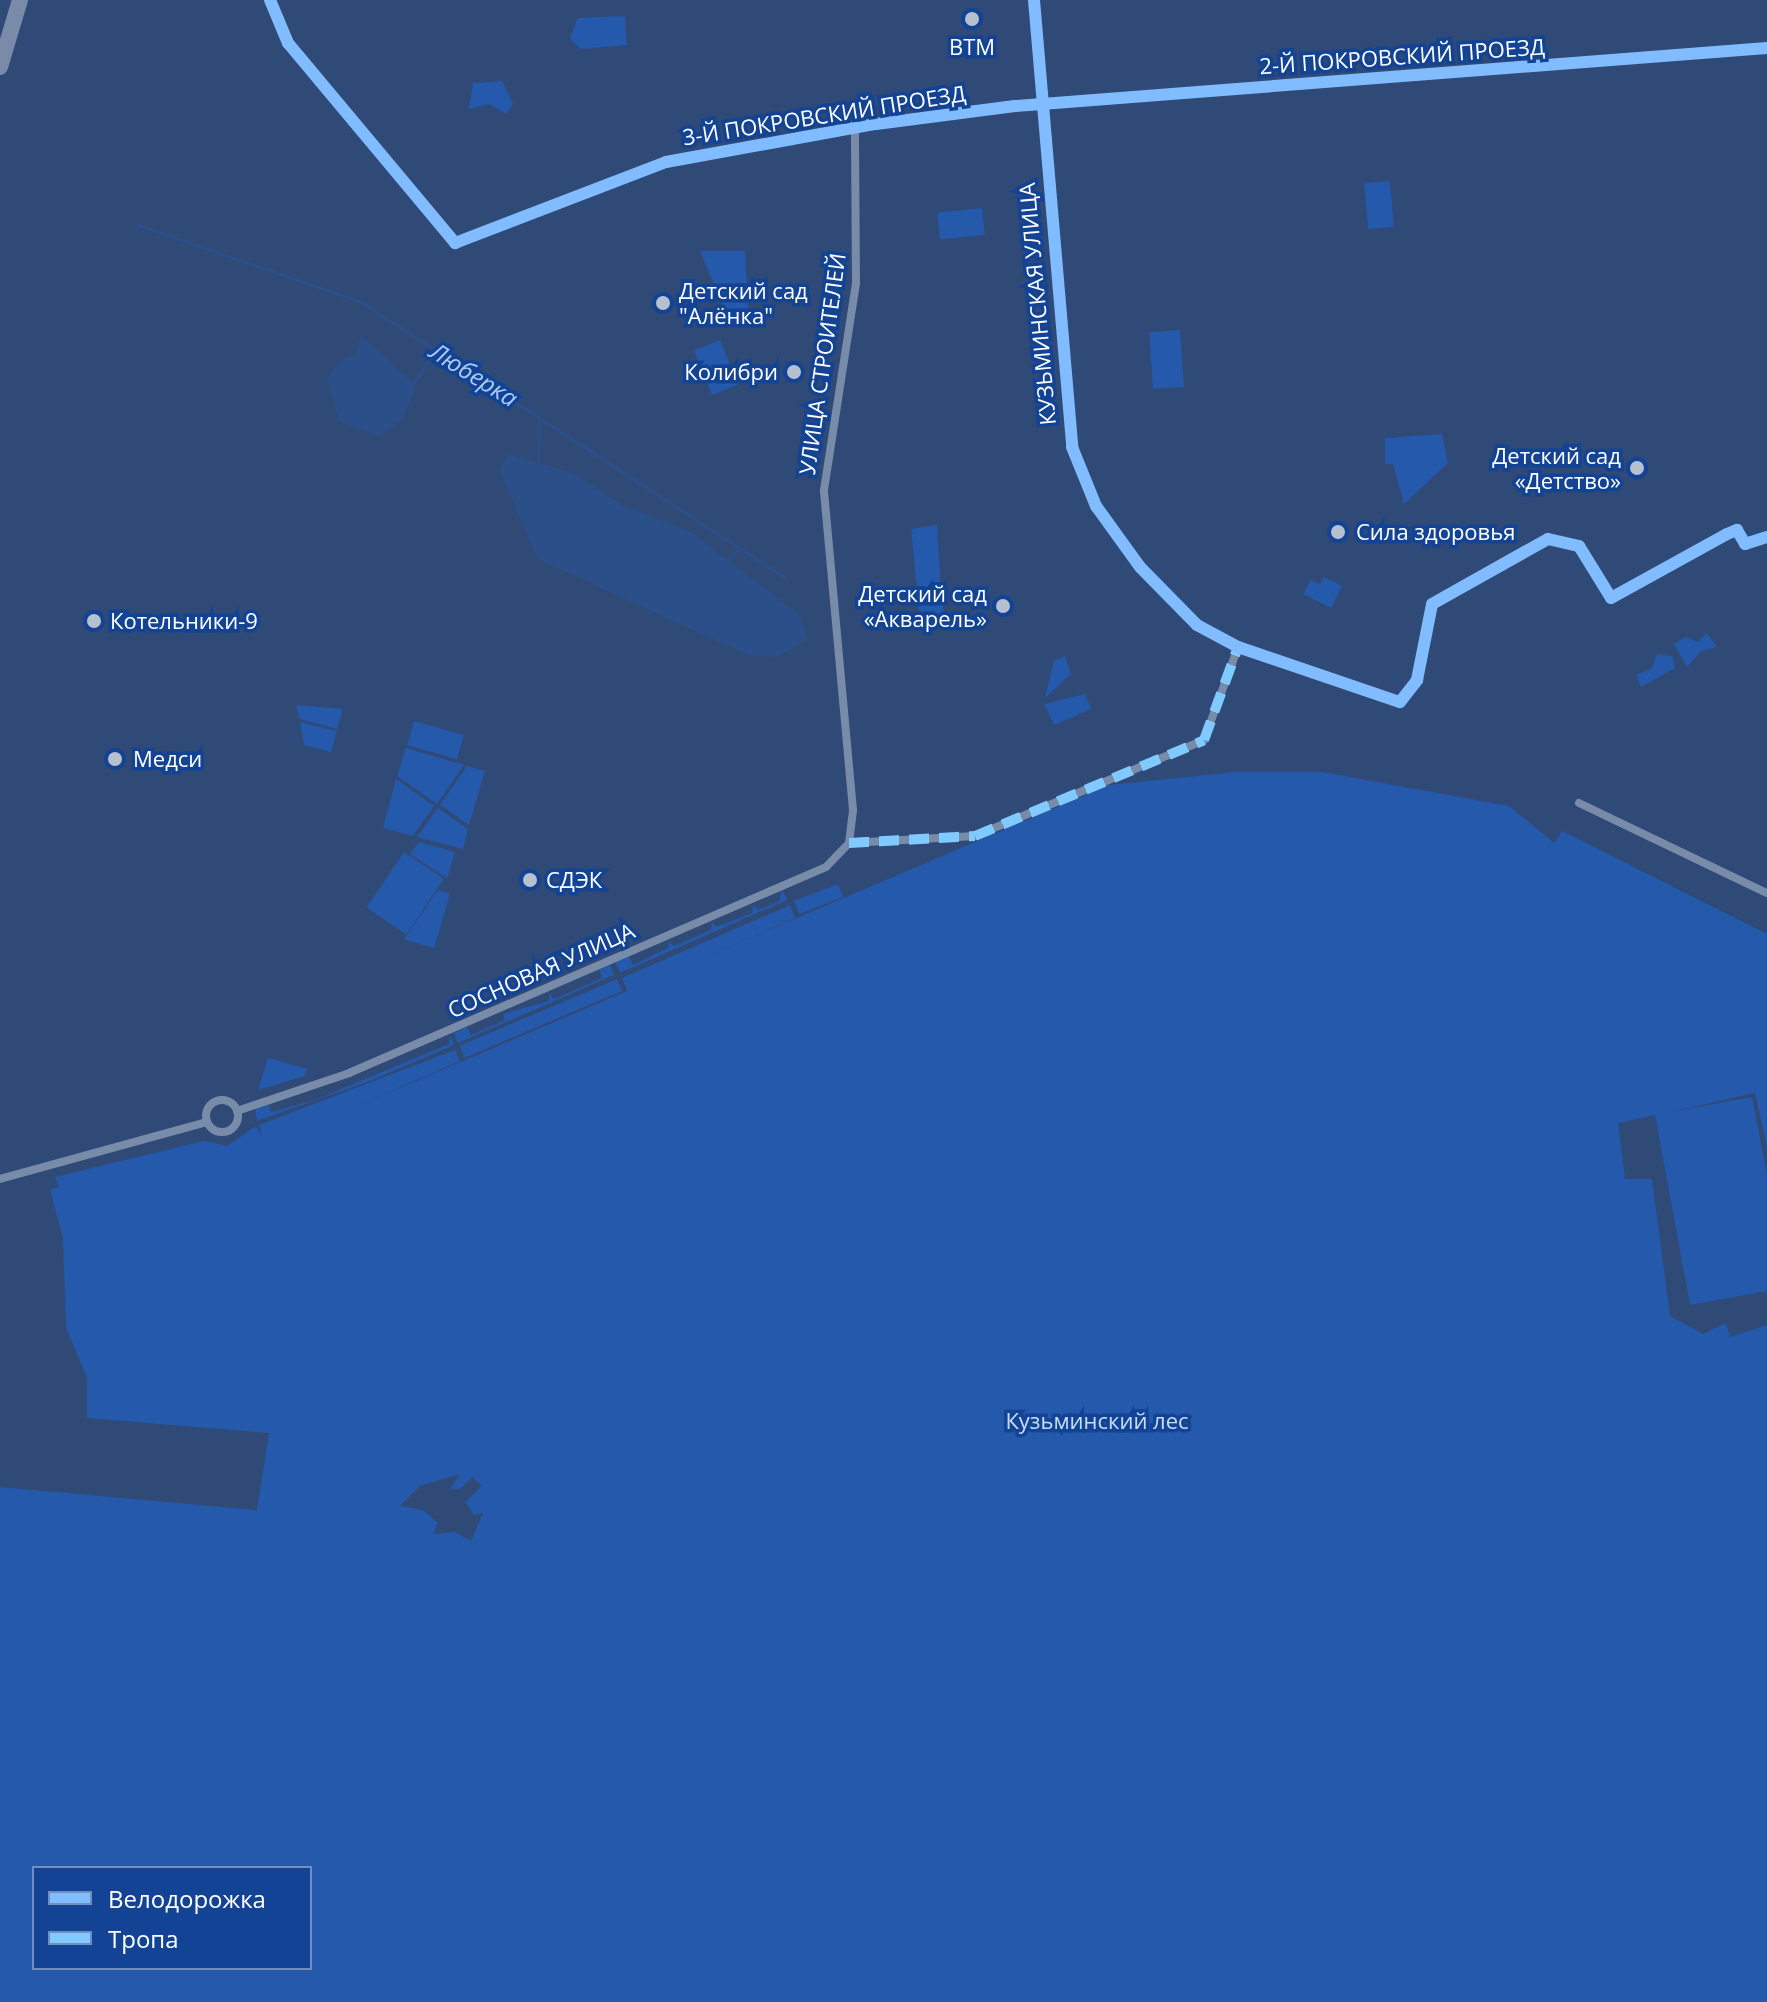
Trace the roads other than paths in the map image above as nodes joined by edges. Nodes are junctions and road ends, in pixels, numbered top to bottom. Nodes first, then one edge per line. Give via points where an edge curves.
1 (20, 0) edge
2 (270, 0) edge
3 (1034, 0) edge
4 (1767, 48) edge
5 (0, 67) edge
6 (1041, 104) junction
7 (855, 129) junction
8 (1767, 537) edge
9 (1238, 647) junction
10 (1579, 803) dead end
11 (849, 843) junction
12 (1767, 893) edge
13 (237, 1111) junction
14 (207, 1122) junction
15 (0, 1179) edge

1 - 5 highway
2 - 7 street, 3-Й ПОКРОВСКИЙ ПРОЕЗД via 288,43 455,243 666,162
3 - 6 street, КУЗЬМИНСКАЯ УЛИЦА
4 - 6 street, 2-Й ПОКРОВСКИЙ ПРОЕЗД
6 - 7 street, 3-Й ПОКРОВСКИЙ ПРОЕЗД
6 - 9 street, КУЗЬМИНСКАЯ УЛИЦА via 1064,409 1077,464 1096,506 1150,579 1197,625
7 - 11 street, УЛИЦА СТРОИТЕЛЕЙ via 856,283 824,477 853,810
8 - 9 street, КУЗЬМИНСКАЯ УЛИЦА via 1745,544 1737,530 1611,598 1579,546 1548,539 1432,604 1406,698 1392,702
9 - 11 street via 1204,740 975,836
10 - 12 street
11 - 13 street, СОСНОВАЯ УЛИЦА via 826,867 349,1073
13 - 14 street, СОСНОВАЯ УЛИЦА via 229,1130
13 - 14 street, СОСНОВАЯ УЛИЦА via 217,1101
14 - 15 street, СОСНОВАЯ УЛИЦА

